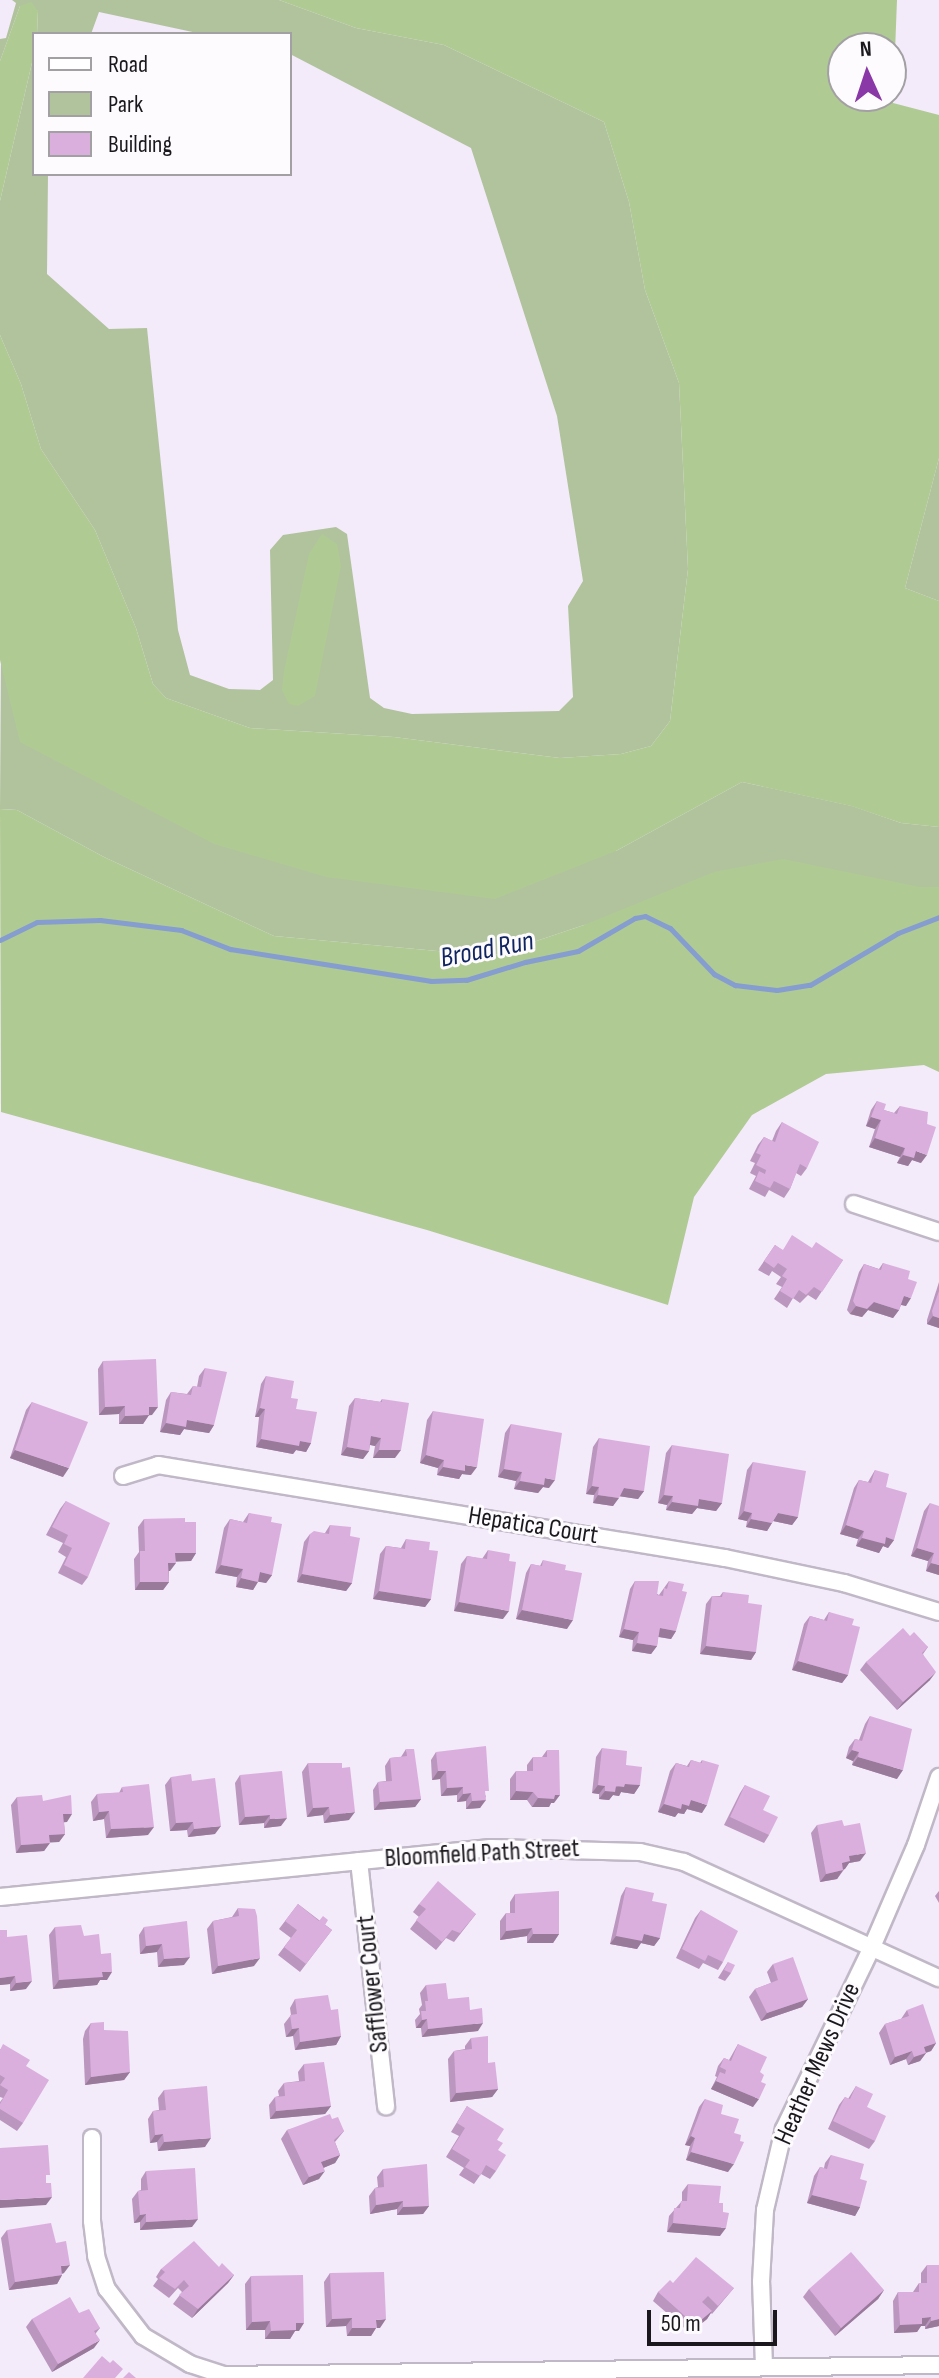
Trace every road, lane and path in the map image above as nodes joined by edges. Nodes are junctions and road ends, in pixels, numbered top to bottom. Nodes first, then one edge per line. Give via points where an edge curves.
1 (854, 1204) dead end
2 (939, 1232) edge
3 (123, 1476) dead end
4 (939, 1612) edge
5 (939, 1777) edge
6 (359, 1861) junction
7 (0, 1897) edge
8 (872, 1947) junction
9 (939, 1978) edge
10 (386, 2107) dead end
11 (92, 2138) dead end
12 (939, 2365) edge
13 (764, 2366) junction

1 - 2 street
3 - 4 street, Hepatica Court via 158,1465 710,1555 831,1580
5 - 8 street, Heather Mews Drive
6 - 7 street, Bloomfield Path Street
6 - 8 street, Bloomfield Path Street via 491,1848 640,1852 684,1862
6 - 10 street, Safflower Court
8 - 9 street, Bloomfield Path Street
8 - 13 street, Heather Mews Drive via 784,2129 765,2210
11 - 13 street via 92,2221 107,2289 143,2336 190,2364 223,2375 257,2377
12 - 13 street

